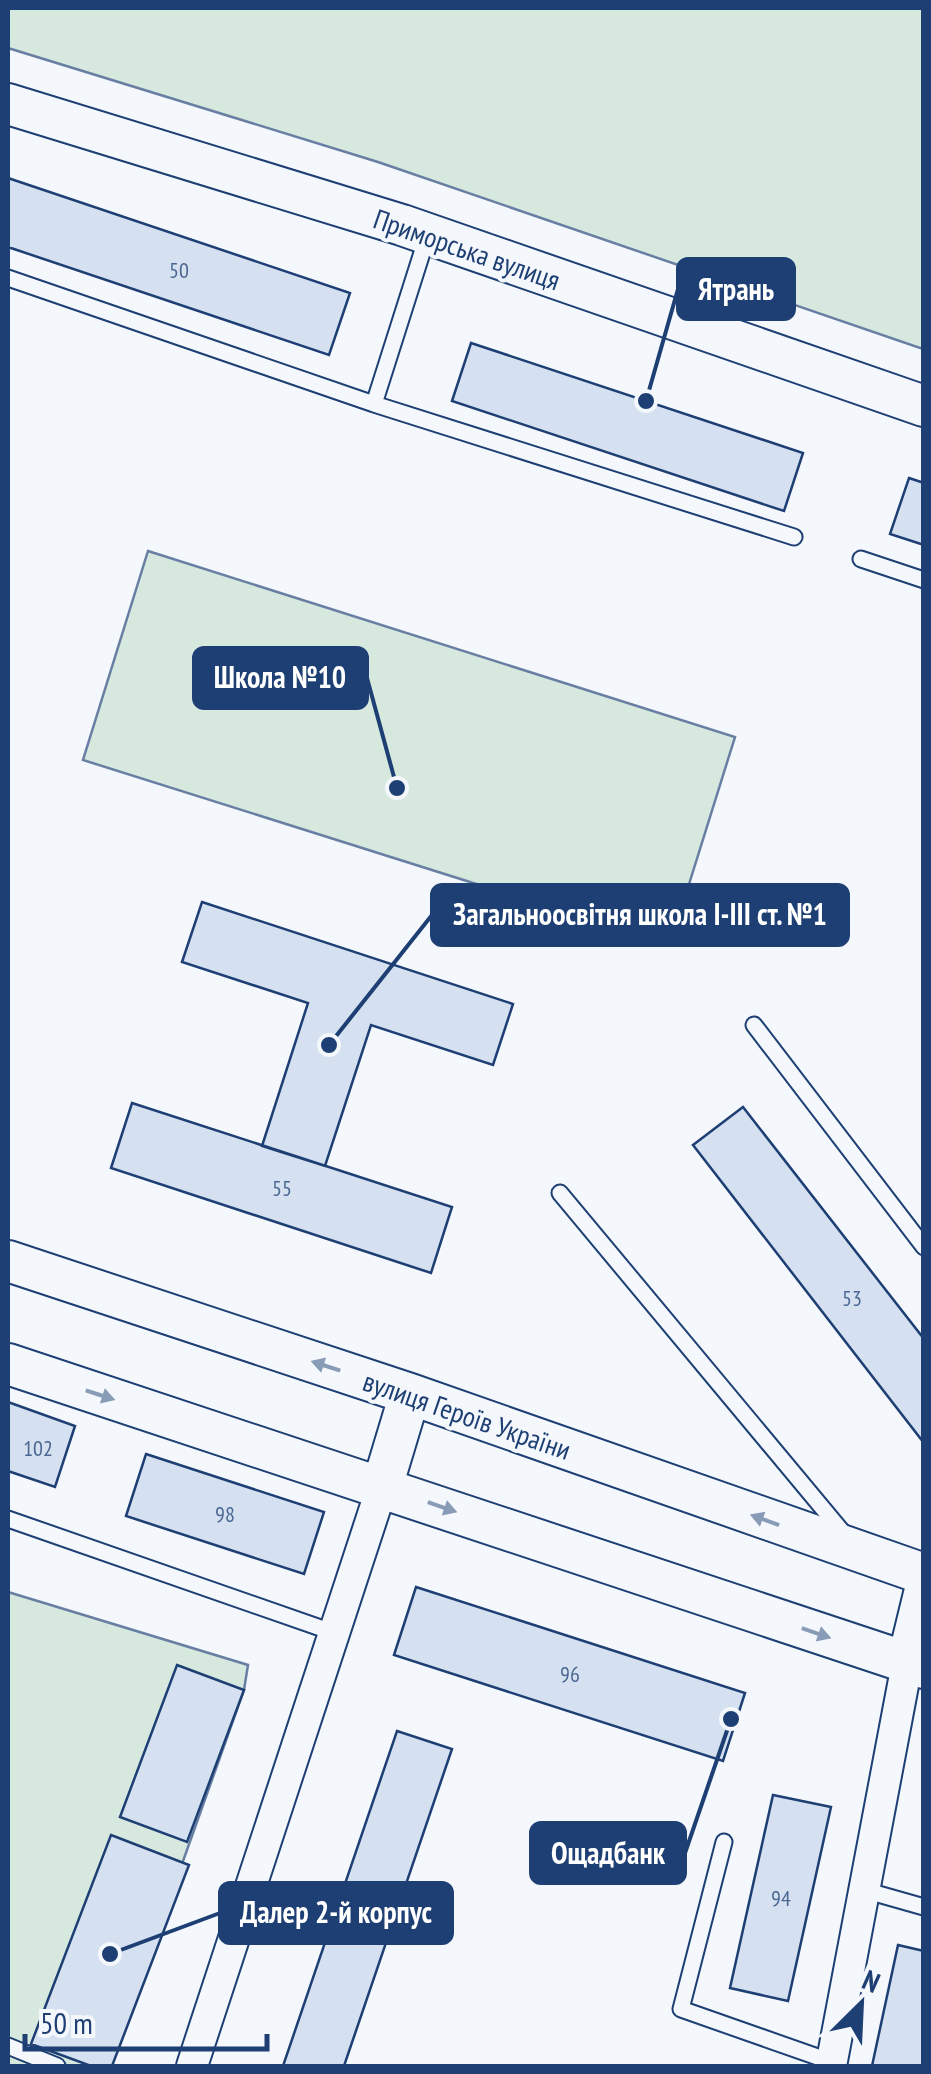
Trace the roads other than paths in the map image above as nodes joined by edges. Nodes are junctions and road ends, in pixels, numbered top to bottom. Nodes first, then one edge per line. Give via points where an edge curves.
1 (8, 104) edge
2 (428, 235) junction
3 (8, 278) edge
4 (374, 404) junction
5 (924, 406) edge
6 (794, 538) dead end
7 (861, 559) dead end
8 (924, 580) edge
9 (754, 1025) dead end
10 (560, 1193) dead end
11 (924, 1247) edge
12 (8, 1261) edge
13 (8, 1364) edge
14 (410, 1394) junction
15 (382, 1487) junction
16 (8, 1519) edge
17 (861, 1554) junction
18 (924, 1574) edge
19 (924, 1594) edge
20 (335, 1633) junction
21 (916, 1666) edge
22 (724, 1842) dead end
23 (864, 1890) junction
24 (924, 1906) edge
25 (8, 2046) edge
26 (831, 2064) edge
27 (57, 2066) edge
28 (192, 2066) edge

1 - 2 main road, Приморська вулиця
2 - 4 lane
2 - 5 main road, Приморська вулиця
3 - 4 lane
4 - 6 lane
7 - 8 lane
9 - 11 lane
10 - 17 lane
14 -> 12 main road, вулиця Героїв України
13 -> 15 main road
14 - 15 main road
17 -> 14 main road, вулиця Героїв України
15 - 20 street
15 -> 21 main road
16 - 20 lane
17 - 18 main road, вулиця Героїв України
19 - 21 main road
20 - 28 street
21 - 23 street
22 - 26 lane via 681,2009
23 - 24 lane
23 - 26 street
25 - 27 lane

